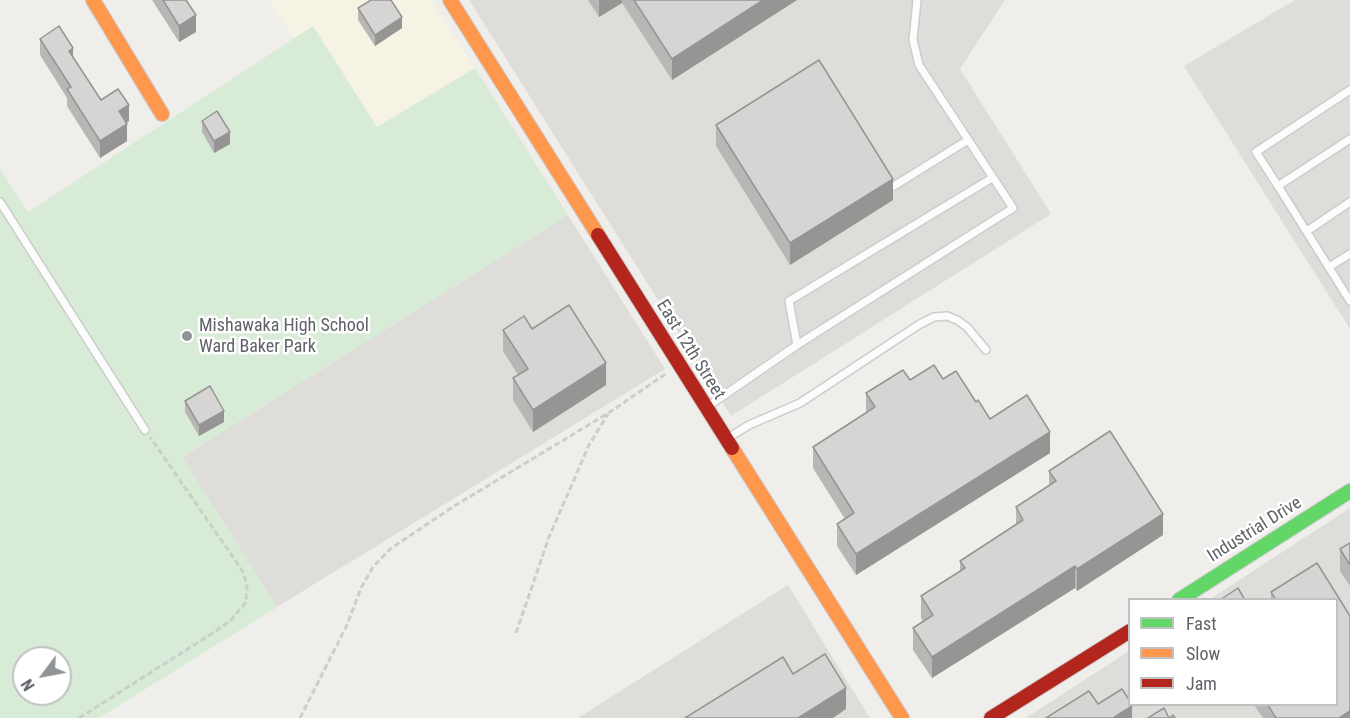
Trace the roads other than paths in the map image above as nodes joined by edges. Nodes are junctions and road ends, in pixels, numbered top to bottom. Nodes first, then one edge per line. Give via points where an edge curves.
1 (93, 0) edge
2 (450, 0) edge
3 (917, 0) edge
4 (1350, 90) edge
5 (162, 114) dead end
6 (1350, 139) edge
7 (968, 140) junction
8 (992, 178) junction
9 (894, 186) edge
10 (1278, 186) junction
11 (0, 202) edge
12 (1350, 202) edge
13 (1307, 231) junction
14 (1350, 254) edge
15 (1329, 267) junction
16 (1350, 301) edge
17 (797, 345) junction
18 (986, 350) dead end
19 (705, 408) junction
20 (145, 430) road end
21 (726, 440) junction
22 (1350, 491) edge
23 (1182, 598) edge
24 (1128, 632) edge
25 (902, 718) edge
26 (991, 718) edge

1 - 5 street
2 - 19 street, East 12th Street
3 - 7 lane via 913,40 919,65
4 - 10 lane via 1257,152
6 - 10 lane
7 - 8 lane
7 - 9 lane
8 - 17 lane via 789,301
8 - 17 lane via 1012,208
10 - 13 lane
11 - 20 lane
12 - 13 lane
13 - 15 lane
14 - 15 lane
15 - 16 lane
17 - 19 lane
18 - 21 lane via 957,320 934,317 800,403 749,425
19 - 21 street, East 12th Street
21 - 25 street, East 12th Street
22 - 23 street, Industrial Drive
24 - 26 street

